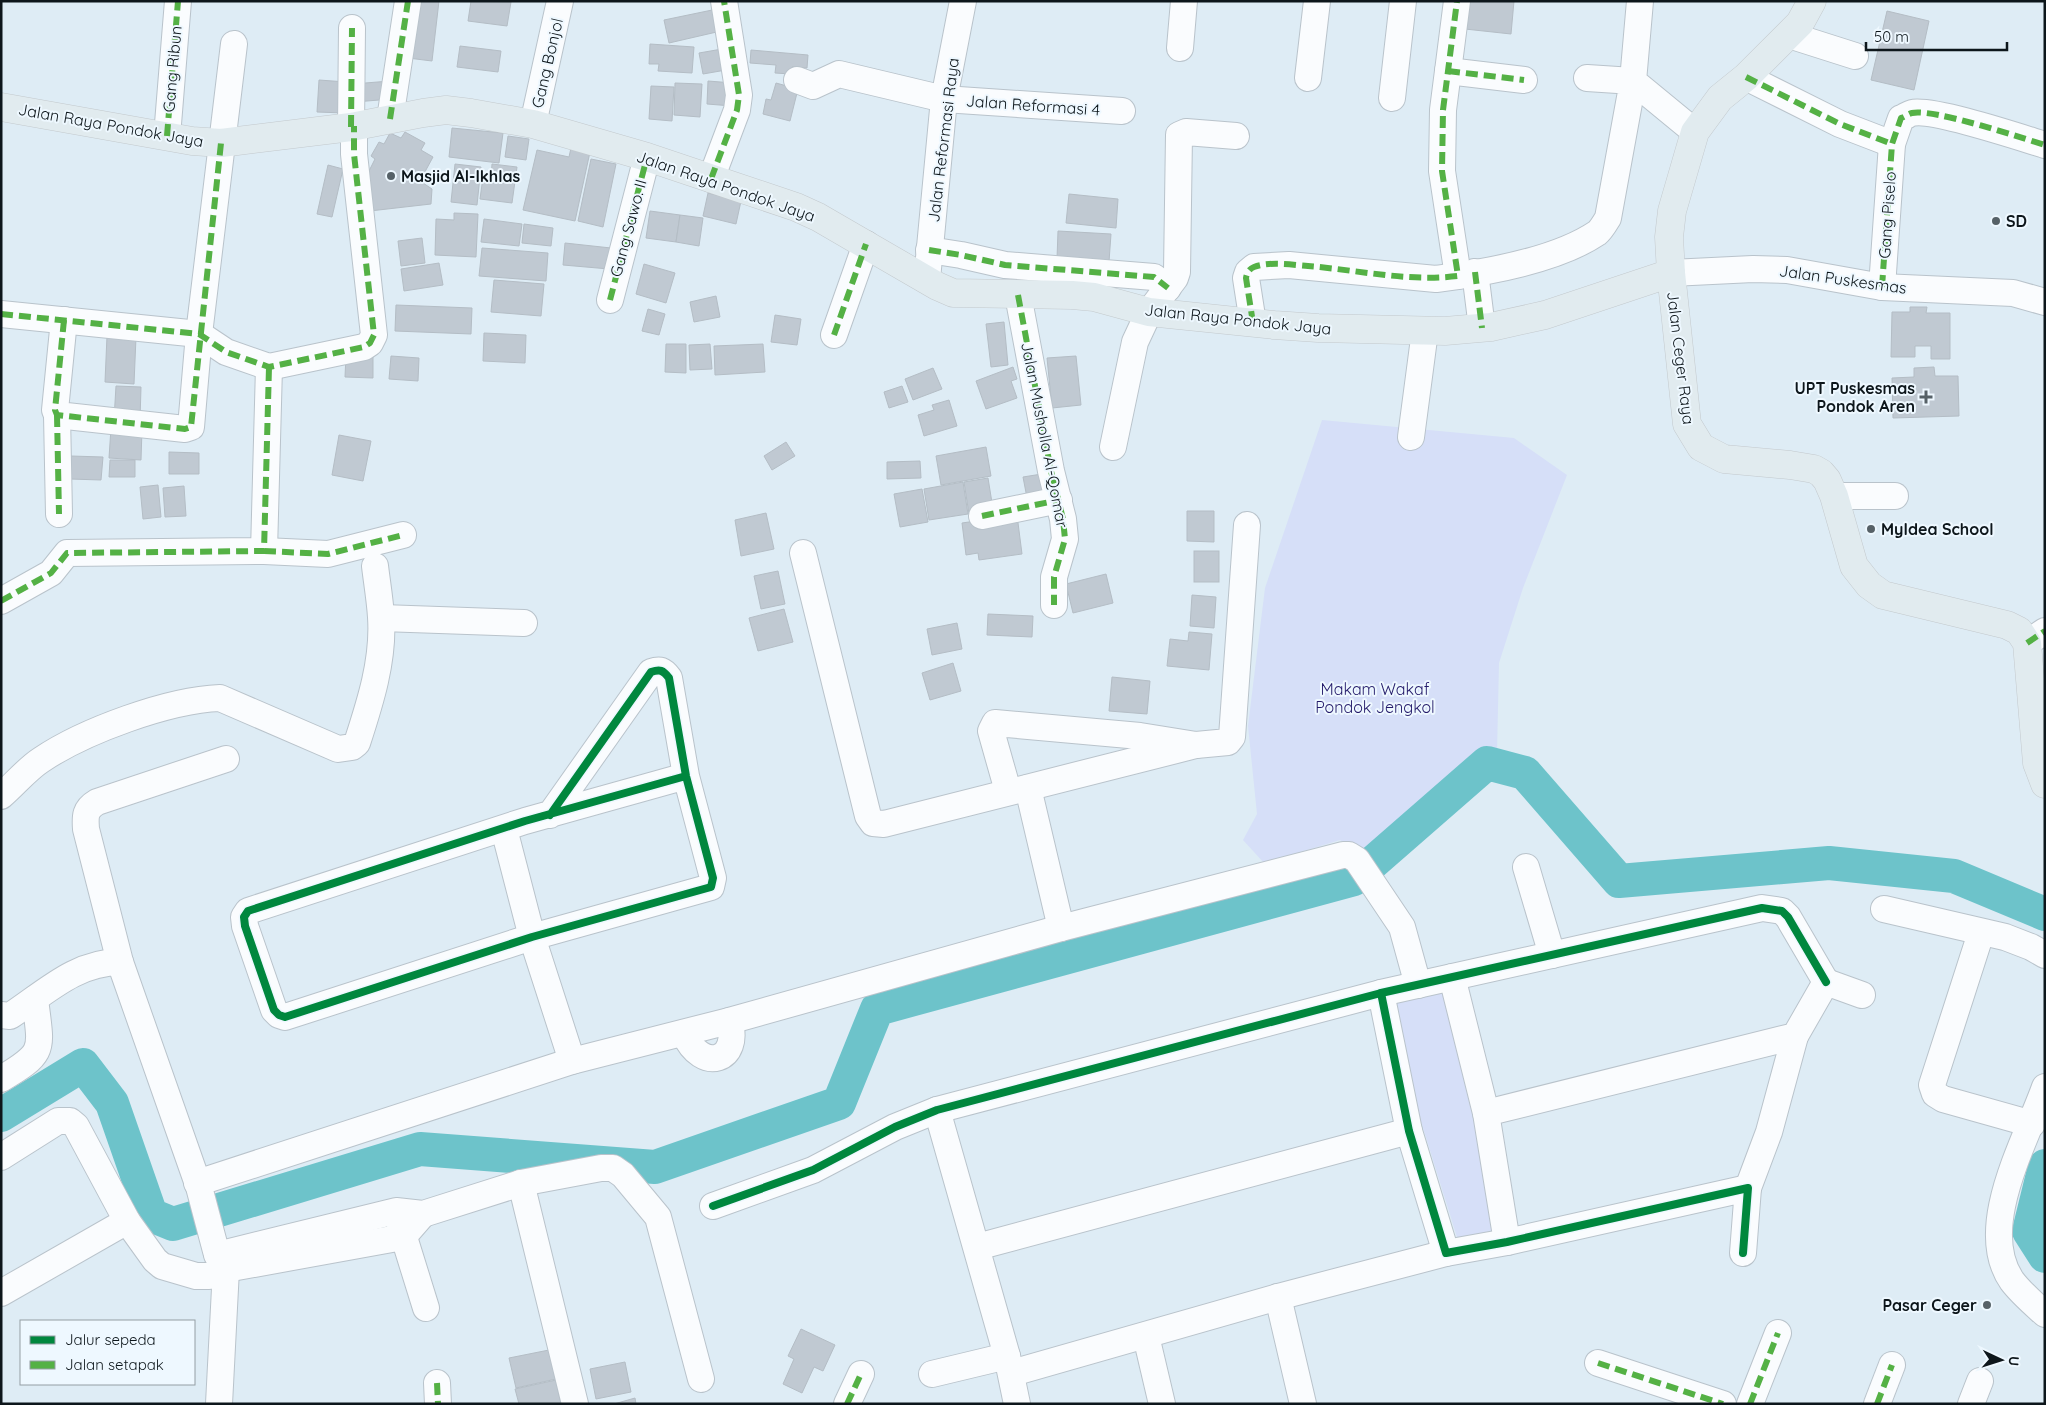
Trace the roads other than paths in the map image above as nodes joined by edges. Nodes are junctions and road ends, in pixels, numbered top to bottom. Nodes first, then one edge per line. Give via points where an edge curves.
1 (178, 1) edge
2 (408, 1) edge
3 (560, 1) edge
4 (724, 1) edge
5 (963, 1) edge
6 (1184, 1) edge
7 (1317, 1) edge
8 (1403, 1) edge
9 (1457, 1) edge
10 (1640, 1) edge
11 (1812, 1) edge
12 (352, 28) dead end
13 (1789, 35) junction
14 (234, 44) dead end
15 (1180, 48) dead end
16 (1855, 56) dead end
17 (1448, 71) junction
18 (1746, 77) junction
19 (1308, 78) dead end
20 (1587, 78) dead end
21 (797, 80) dead end
22 (1524, 80) dead end
23 (1633, 81) junction
24 (1392, 98) dead end
25 (944, 100) junction
26 (1, 107) edge
27 (1122, 111) dead end
28 (390, 119) junction
29 (1684, 123) junction
30 (533, 124) junction
31 (353, 127) junction
32 (167, 136) junction
33 (1236, 136) dead end
34 (221, 143) junction
35 (1892, 144) junction
36 (2045, 146) edge
37 (647, 157) junction
38 (711, 179) junction
39 (866, 244) junction
40 (930, 250) junction
41 (1671, 273) junction
42 (1467, 274) junction
43 (932, 283) junction
44 (1882, 287) junction
45 (1168, 288) junction
46 (1018, 295) junction
47 (610, 300) dead end
48 (2045, 302) edge
49 (1149, 312) junction
50 (1, 314) edge
51 (64, 320) junction
52 (1253, 323) junction
53 (1482, 328) junction
54 (1425, 331) junction
55 (199, 334) junction
56 (834, 335) dead end
57 (269, 367) junction
58 (57, 415) junction
59 (1411, 437) dead end
60 (1113, 447) dead end
61 (1834, 496) junction
62 (1895, 496) dead end
63 (1060, 500) junction
64 (59, 514) dead end
65 (982, 516) dead end
66 (1247, 525) dead end
67 (403, 534) dead end
68 (264, 550) junction
69 (802, 553) dead end
70 (375, 566) dead end
71 (1, 601) edge
72 (1054, 605) dead end
73 (382, 618) junction
74 (524, 623) dead end
75 (2036, 637) edge
76 (1196, 745) junction
77 (226, 759) dead end
78 (686, 776) junction
79 (2045, 784) edge
80 (1018, 790) junction
81 (1, 796) edge
82 (550, 815) junction
83 (504, 829) junction
84 (1526, 867) dead end
85 (1884, 909) dead end
86 (1061, 928) junction
87 (1981, 933) junction
88 (532, 937) junction
89 (1552, 955) junction
90 (2045, 956) edge
91 (120, 962) junction
92 (1452, 978) junction
93 (1826, 982) junction
94 (1418, 985) junction
95 (1380, 993) junction
96 (1862, 995) dead end
97 (36, 999) junction
98 (1, 1016) edge
99 (1795, 1036) junction
100 (572, 1061) junction
101 (1, 1080) edge
102 (2045, 1087) edge
103 (937, 1110) junction
104 (1486, 1113) junction
105 (2032, 1124) junction
106 (1409, 1131) junction
107 (1, 1157) edge
108 (521, 1183) junction
109 (198, 1185) junction
110 (1748, 1188) junction
111 (713, 1206) dead end
112 (396, 1211) junction
113 (423, 1214) junction
114 (127, 1221) junction
115 (403, 1237) junction
116 (1507, 1242) junction
117 (977, 1247) junction
118 (1446, 1253) junction
119 (1743, 1253) dead end
120 (220, 1258) junction
121 (1, 1293) edge
122 (1278, 1298) junction
123 (426, 1308) dead end
124 (2045, 1314) edge
125 (1778, 1333) dead end
126 (1146, 1336) junction
127 (1598, 1362) dead end
128 (1010, 1365) junction
129 (1892, 1365) dead end
130 (861, 1374) dead end
131 (932, 1374) dead end
132 (701, 1379) dead end
133 (219, 1404) edge
134 (574, 1404) edge
135 (847, 1404) edge
136 (1017, 1404) edge
137 (1162, 1404) edge
138 (1303, 1404) edge
139 (1723, 1404) edge
140 (1750, 1404) edge
141 (1877, 1404) edge

1 - 32 street, Gang Ribun
2 - 28 street
3 - 30 street, Gang Bonjol
4 - 38 street via 739,95 737,110
5 - 25 street, Jalan Reformasi Raya
6 - 15 street
7 - 19 street
8 - 24 street
9 - 17 street
10 - 23 street
11 - 13 main road
12 - 31 street
13 - 16 street
13 - 18 main road
14 - 34 street
17 - 22 street
17 - 42 street via 1443,110 1442,171
18 - 29 main road
18 - 35 street via 1840,124
20 - 23 street
21 - 25 street, Jalan Reformasi 4 via 813,86 838,74
23 - 29 street
23 - 42 street via 1608,218 1598,232 1555,254
25 - 27 street, Jalan Reformasi 4
25 - 40 street, Jalan Reformasi Raya
26 - 32 main road, Jalan Raya Pondok Jaya
28 - 30 main road, Jalan Raya Pondok Jaya via 446,110
28 - 31 main road, Jalan Raya Pondok Jaya
29 - 41 main road, Jalan Ceger Raya via 1669,237
30 - 37 main road, Jalan Raya Pondok Jaya
31 - 34 main road, Jalan Raya Pondok Jaya
31 - 57 street via 372,339 364,346
32 - 34 main road, Jalan Raya Pondok Jaya
33 - 45 street via 1186,132 1179,135 1177,272
34 - 55 street
35 - 36 street, Gang Piselo via 1901,118 1912,113 1927,113 2006,132
35 - 44 street, Gang Piselo
37 - 38 main road, Jalan Raya Pondok Jaya
37 - 47 street, Gang Sawo. II
38 - 39 main road, Jalan Raya Pondok Jaya via 818,217
39 - 43 main road, Jalan Raya Pondok Jaya
39 - 56 street
40 - 43 street, Jalan Reformasi Raya
40 - 45 street via 1005,265 1154,277
41 - 44 street, Jalan Puskesmas via 1787,270
41 - 53 main road, Jalan Raya Pondok Jaya via 1545,315
41 - 61 main road, Jalan Ceger Raya via 1687,424 1693,437 1711,454 1724,458 1814,469 1827,480
42 - 52 street via 1436,279 1289,264 1254,267 1246,278
42 - 53 street
43 - 46 main road, Jalan Raya Pondok Jaya via 953,293
44 - 48 street, Jalan Puskesmas via 2012,293
45 - 49 street
46 - 49 main road, Jalan Raya Pondok Jaya via 1094,297
46 - 63 street, Jalan Musholla Al-Qomar via 1050,470
49 - 52 main road, Jalan Raya Pondok Jaya
49 - 60 street via 1135,342
50 - 51 street
51 - 55 street
51 - 58 street
52 - 54 main road, Jalan Raya Pondok Jaya
53 - 54 main road, Jalan Raya Pondok Jaya
54 - 59 street
55 - 57 street via 226,352
55 - 58 street via 193,423 188,429
57 - 68 street
58 - 64 street
61 - 62 street
61 - 75 main road, Jalan Ceger Raya via 1854,566 1869,585 1883,595 2007,625
63 - 65 street
63 - 72 street, Jalan Musholla Al-Qomar via 1065,539 1054,577
66 - 76 street via 1232,737 1222,744
67 - 68 street via 328,554
68 - 71 street via 67,553 52,573
69 - 80 street via 868,816 873,823 884,824
70 - 73 street
73 - 74 street
73 - 81 street via 374,690 358,743 352,747 338,748 220,698 199,699 74,740 39,761
75 - 79 main road, Jalan Ceger Raya via 2037,763
76 - 80 street
76 - 80 street via 1140,736 995,724 991,731
77 - 91 street via 97,802 85,814
78 - 82 street
78 - 82 street via 669,678 664,672 651,672
78 - 88 street via 713,878 711,887
80 - 86 street
82 - 83 street
83 - 88 street
83 - 88 street via 248,910 244,926 274,1010 285,1017
84 - 89 street
85 - 87 street
86 - 94 street via 1342,854 1349,855 1357,860 1402,928
86 - 100 street via 729,1021 733,1032 730,1045 724,1055 715,1059 694,1051 684,1033
87 - 90 street via 2005,937
87 - 105 street via 1932,1085 1935,1094 1943,1099
88 - 100 street
89 - 92 street
89 - 93 street via 1773,908 1788,917
91 - 97 street via 86,966 61,979
91 - 109 street
92 - 94 street
92 - 104 street
93 - 96 street
93 - 99 street
94 - 95 street
95 - 103 street
95 - 106 street
97 - 98 street via 10,1016
97 - 101 street via 39,1040 34,1057
99 - 104 street
99 - 110 street via 1769,1132
100 - 109 street
102 - 105 street
103 - 111 street via 895,1127 813,1170
103 - 117 street
104 - 116 street
105 - 124 street via 2008,1180 1998,1226 1999,1251 2012,1280
106 - 117 street
106 - 118 street
107 - 114 street via 58,1122 70,1121 76,1126
108 - 113 street
108 - 132 street via 601,1168 613,1168 623,1175 658,1217
108 - 134 street
109 - 120 street
110 - 116 street
110 - 119 street
112 - 113 street
112 - 115 street
112 - 120 street
113 - 115 street
114 - 120 street via 147,1251 162,1266 196,1276 209,1276
114 - 121 street
115 - 120 street
115 - 123 street
116 - 118 street
117 - 128 street
118 - 122 street
120 - 133 street
122 - 126 street
122 - 138 street
125 - 140 street
126 - 128 street
126 - 137 street
127 - 139 street
128 - 131 street
128 - 136 street
129 - 141 street
130 - 135 street

